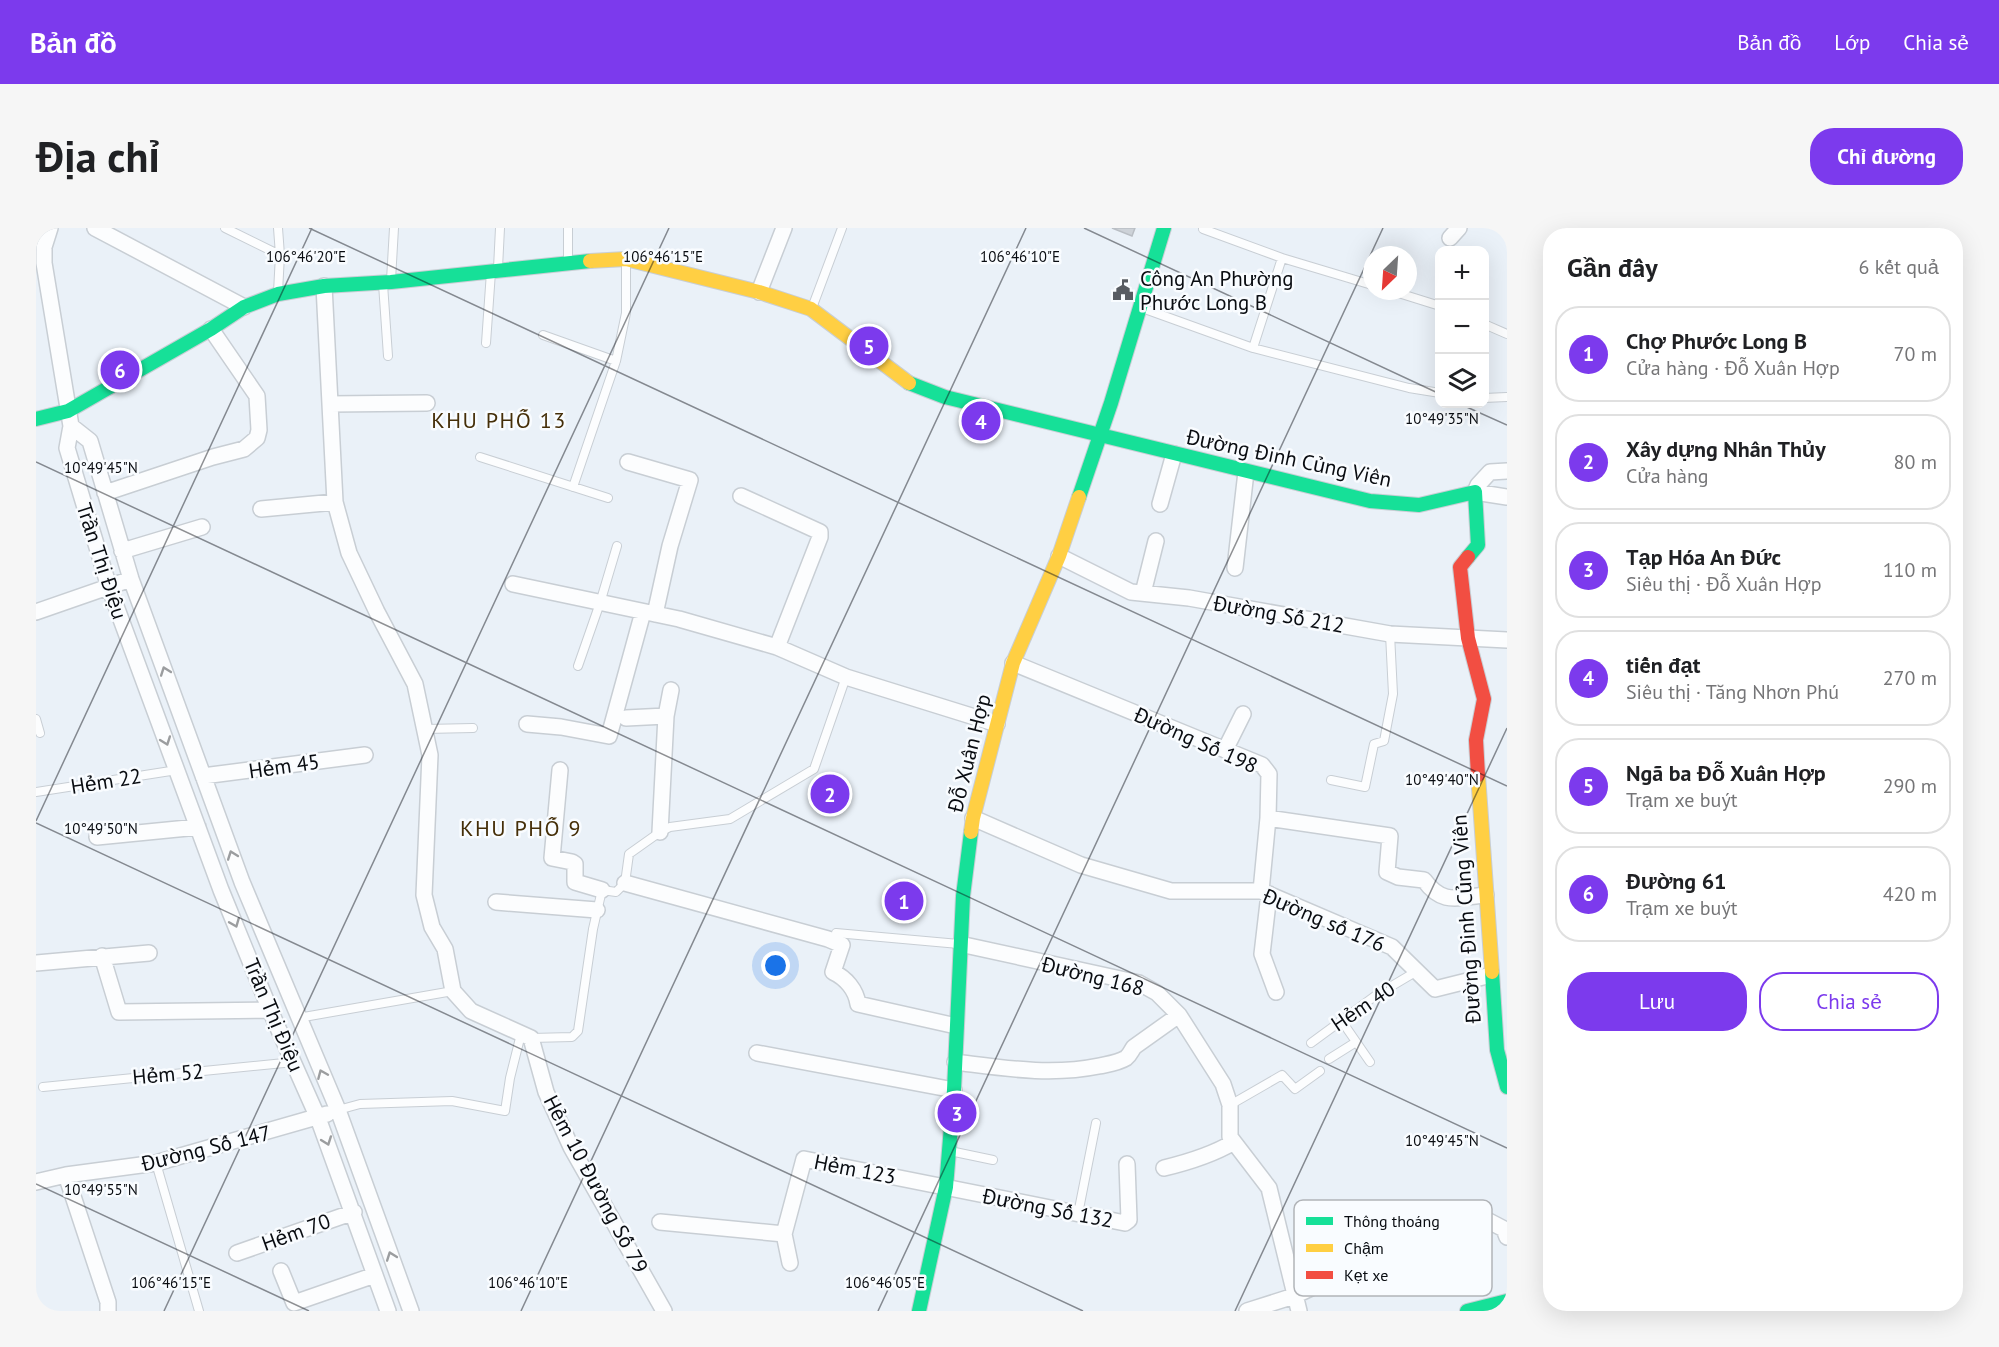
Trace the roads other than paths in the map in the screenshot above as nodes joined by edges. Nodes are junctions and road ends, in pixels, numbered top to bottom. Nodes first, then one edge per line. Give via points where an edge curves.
1 (50, 228) edge
2 (95, 228) edge
3 (225, 228) edge
4 (278, 228) edge
5 (393, 228) edge
6 (500, 228) edge
7 (568, 228) edge
8 (784, 228) edge
9 (842, 228) edge
10 (1164, 228) edge
11 (1203, 229) edge
12 (280, 255) junction
13 (1282, 258) junction
14 (626, 259) junction
15 (568, 262) junction
16 (495, 270) junction
17 (387, 282) junction
18 (1363, 282) edge
19 (324, 286) junction
20 (759, 292) junction
21 (278, 294) junction
22 (1417, 299) edge
23 (1435, 304) edge
24 (244, 307) junction
25 (1141, 307) junction
26 (811, 309) junction
27 (1489, 326) edge
28 (212, 329) junction
29 (1507, 334) edge
30 (543, 335) dead end
31 (486, 343) dead end
32 (1253, 348) junction
33 (388, 356) dead end
34 (616, 361) junction
35 (1435, 392) edge
36 (1507, 397) edge
37 (1489, 398) edge
38 (427, 403) dead end
39 (330, 404) junction
40 (69, 411) junction
41 (36, 419) edge
42 (71, 426) junction
43 (1099, 436) junction
44 (1174, 454) junction
45 (480, 457) dead end
46 (628, 462) dead end
47 (1507, 471) edge
48 (1246, 472) junction
49 (573, 487) junction
50 (1475, 492) junction
51 (105, 493) junction
52 (741, 496) dead end
53 (1507, 497) edge
54 (608, 498) dead end
55 (335, 502) junction
56 (1160, 504) dead end
57 (261, 509) dead end
58 (202, 527) dead end
59 (1156, 542) dead end
60 (617, 546) dead end
61 (122, 551) junction
62 (1059, 556) junction
63 (1235, 568) dead end
64 (131, 579) junction
65 (513, 584) dead end
66 (109, 587) junction
67 (1143, 593) junction
68 (600, 603) junction
69 (36, 612) edge
70 (649, 613) junction
71 (1390, 634) junction
72 (1468, 638) junction
73 (1507, 640) edge
74 (777, 647) junction
75 (1013, 663) junction
76 (578, 666) dead end
77 (846, 676) junction
78 (671, 690) dead end
79 (1243, 714) dead end
80 (666, 716) junction
81 (626, 718) dead end
82 (36, 719) edge
83 (527, 724) dead end
84 (997, 724) junction
85 (424, 729) junction
86 (473, 729) dead end
87 (40, 733) dead end
88 (1225, 750) junction
89 (365, 755) dead end
90 (177, 770) junction
91 (560, 770) dead end
92 (203, 776) junction
93 (1330, 780) dead end
94 (36, 792) edge
95 (973, 818) junction
96 (1268, 818) junction
97 (198, 827) junction
98 (660, 832) junction
99 (97, 837) dead end
100 (242, 882) junction
101 (625, 883) junction
102 (221, 890) junction
103 (602, 890) junction
104 (1265, 893) junction
105 (1486, 895) junction
106 (496, 902) dead end
107 (597, 910) junction
108 (836, 933) dead end
109 (960, 944) junction
110 (149, 953) dead end
111 (102, 957) junction
112 (36, 963) edge
113 (1417, 971) junction
114 (1491, 975) junction
115 (453, 991) junction
116 (1276, 992) dead end
117 (270, 1010) junction
118 (1179, 1016) junction
119 (298, 1018) junction
120 (1341, 1020) junction
121 (957, 1026) junction
122 (526, 1036) junction
123 (1356, 1042) junction
124 (1311, 1043) dead end
125 (757, 1053) dead end
126 (1329, 1059) dead end
127 (294, 1062) junction
128 (955, 1062) junction
129 (1370, 1062) dead end
130 (1320, 1071) dead end
131 (43, 1087) dead end
132 (1507, 1088) edge
133 (954, 1090) junction
134 (1230, 1105) junction
135 (338, 1110) junction
136 (318, 1118) junction
137 (1095, 1123) dead end
138 (1234, 1142) junction
139 (950, 1151) junction
140 (993, 1160) dead end
141 (156, 1163) junction
142 (1126, 1164) dead end
143 (1164, 1168) dead end
144 (66, 1175) junction
145 (36, 1182) edge
146 (946, 1187) junction
147 (354, 1212) junction
148 (1078, 1214) junction
149 (660, 1222) dead end
150 (1492, 1222) edge
151 (784, 1234) junction
152 (1507, 1237) edge
153 (237, 1253) dead end
154 (790, 1263) dead end
155 (281, 1271) dead end
156 (375, 1275) junction
157 (1294, 1292) edge
158 (1310, 1296) edge
159 (1507, 1301) edge
160 (1297, 1304) edge
161 (108, 1311) edge
162 (199, 1311) edge
163 (388, 1311) edge
164 (411, 1311) edge
165 (664, 1311) edge
166 (919, 1311) edge
167 (1247, 1311) edge
168 (1467, 1311) edge

1 - 40 street via 44,263
2 - 24 street
3 - 12 lane
4 - 12 lane
5 - 17 lane
6 - 16 lane
7 - 15 lane
8 - 20 street
9 - 26 lane
10 - 25 street, Đỗ Xuân Hợp
11 - 13 lane
12 - 21 lane
13 - 18 lane
13 - 32 lane
14 - 15 street, Đường Đinh Củng Viên
14 - 20 street, Đường Đinh Củng Viên
14 - 34 lane via 626,314
15 - 16 street, Đường Đinh Củng Viên
16 - 17 street, Đường Đinh Củng Viên
16 - 31 lane
17 - 19 street, Đường Đinh Củng Viên
17 - 33 lane
19 - 21 street, Đường Đinh Củng Viên
19 - 39 street
20 - 26 street, Đường Đinh Củng Viên
21 - 24 street, Đường Đinh Củng Viên
22 - 23 lane
24 - 28 street, Đường Đinh Củng Viên
25 - 32 lane
25 - 43 street, Đỗ Xuân Hợp
26 - 43 street, Đường Đinh Củng Viên via 908,382 945,397
27 - 29 lane
28 - 40 street, Đường Đinh Củng Viên
28 - 51 street via 257,396 259,430 254,441 244,449
30 - 34 lane
32 - 35 lane
34 - 49 lane
36 - 37 lane
38 - 39 street
39 - 55 street
40 - 41 street, Đường Đinh Củng Viên
40 - 42 street
42 - 51 street, Trần Thị Điệu via 90,441
42 - 66 street, Trần Thị Điệu via 67,448
43 - 44 street, Đường Đinh Củng Viên
43 - 62 street, Đỗ Xuân Hợp
44 - 48 street, Đường Đinh Củng Viên
44 - 56 street
45 - 49 lane
46 - 70 street via 690,480
47 - 50 street via 1490,472
48 - 50 street, Đường Đinh Củng Viên via 1370,501 1419,505
48 - 63 street
49 - 54 lane
50 - 53 street
50 - 72 street, Đường Đinh Củng Viên via 1478,545 1460,567
51 - 61 street, Trần Thị Điệu
52 - 74 street via 819,532
55 - 57 street
55 - 85 street via 349,554 415,684
58 - 61 street
59 - 67 street
60 - 68 lane
61 - 64 street, Trần Thị Điệu
62 - 67 street, Đường Số 212 via 1131,592
62 - 75 street, Đỗ Xuân Hợp
64 - 66 street
92 -> 64 street, Trần Thị Điệu
65 - 68 street
66 - 69 street
66 -> 90 street, Trần Thị Điệu
67 - 71 street, Đường Số 212
68 - 70 street
68 - 76 lane
70 - 74 street
70 - 83 street via 609,736
71 - 72 street, Đường Số 212
71 - 93 lane via 1393,694 1384,741 1374,744 1365,787
72 - 73 street, Đường Số 212
72 - 105 street, Đường Đinh Củng Viên via 1484,699 1476,740
74 - 77 street
75 - 84 street, Đỗ Xuân Hợp
75 - 88 street, Đường Số 198
77 - 84 street
77 - 98 lane via 814,769 730,819 670,827
78 - 80 street
79 - 88 street
80 - 81 street
80 - 98 street
82 - 87 lane
84 - 95 street, Đỗ Xuân Hợp
85 - 86 lane
85 - 115 street via 430,755 424,895 432,927 445,949
88 - 96 street, Đường Số 198 via 1262,765 1269,774
89 - 92 street, Hẻm 45
90 - 94 lane, Hẻm 22
90 - 97 street, Trần Thị Điệu
91 - 103 street via 552,858 575,864 575,882
100 -> 92 street, Trần Thị Điệu
95 - 104 street, Đường số 176 via 1081,865 1171,891
95 - 109 street, Đỗ Xuân Hợp
96 - 104 street, Đường Số 198
96 - 105 street via 1390,836 1387,872 1424,880 1444,898
97 - 99 street
97 - 102 street, Trần Thị Điệu
98 - 101 lane via 629,854
100 - 102 street
100 - 119 street, Trần Thị Điệu
101 - 103 lane via 618,891
101 - 121 street via 842,945 833,972 845,979 858,1004
102 -> 117 street, Trần Thị Điệu
103 - 107 lane
104 - 113 street, Đường số 176 via 1392,947
104 - 116 street, Đường Số 198 via 1262,954
105 - 114 street, Đường Đinh Củng Viên
106 - 107 street
107 - 122 lane via 578,1031 572,1037
108 - 109 lane
109 - 118 street, Đường 168 via 1139,983 1157,993
109 - 121 street, Đỗ Xuân Hợp
110 - 111 street
111 - 112 street
111 - 117 street via 119,1012
113 - 114 street, Đường số 176 via 1435,989
113 - 120 lane, Hẻm 40
114 - 132 street, Đường Đinh Củng Viên via 1497,1050
115 - 119 lane
115 - 122 street via 471,1011
117 - 127 street, Trần Thị Điệu
118 - 128 street via 1120,1061 1087,1068 1027,1071
118 - 134 street, Đường 168 via 1223,1083
135 -> 119 street, Trần Thị Điệu
120 - 123 lane
120 - 124 lane, Hẻm 40
121 - 128 street, Đỗ Xuân Hợp
122 - 135 lane via 510,1078 506,1111 452,1101 360,1104
122 - 165 street, Hẻm 10 Đường Số 79 via 571,1146
123 - 126 lane
123 - 129 lane
125 - 133 street
127 - 131 lane, Hẻm 52
127 - 136 street, Trần Thị Điệu
128 - 133 street, Đỗ Xuân Hợp
130 - 134 lane via 1295,1089 1282,1075
133 - 139 street, Đỗ Xuân Hợp
134 - 138 street, Đường 168 via 1230,1137
135 - 136 street, Đường Số 147
164 -> 135 street, Trần Thị Điệu
136 - 141 street, Đường Số 147
136 -> 147 street, Trần Thị Điệu
137 - 148 lane
138 - 143 street via 1216,1152
138 - 157 street, Đường 168 via 1269,1188
139 - 140 lane
139 - 146 street, Đỗ Xuân Hợp
141 - 144 street, Đường Số 147
141 - 162 lane
142 - 148 street, Đường Số 132 via 1129,1220 1125,1223
144 - 145 street, Đường Số 147
144 - 161 street
146 - 148 street, Đường Số 132
146 - 151 street, Hẻm 123 via 804,1159
146 - 166 street, Đỗ Xuân Hợp
147 - 153 street, Hẻm 70
147 - 156 street, Trần Thị Điệu
149 - 151 street
150 - 152 street via 1504,1228
151 - 154 street, Hẻm 123
155 - 156 street via 294,1304
156 - 163 street, Trần Thị Điệu
158 - 160 street
159 - 168 street
160 - 167 street

